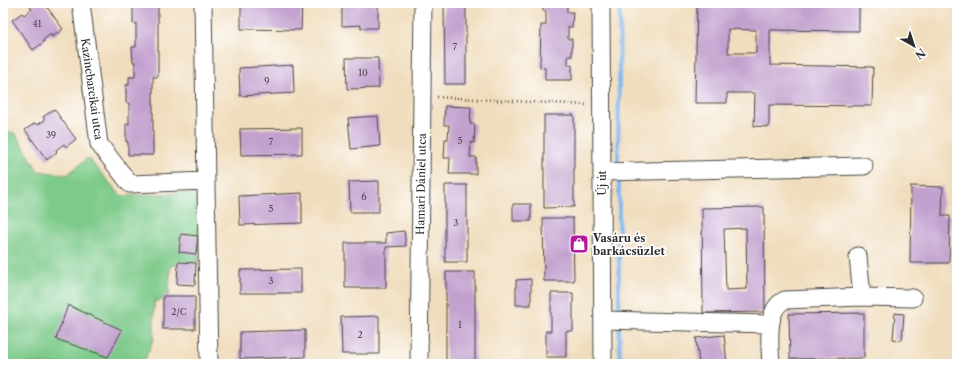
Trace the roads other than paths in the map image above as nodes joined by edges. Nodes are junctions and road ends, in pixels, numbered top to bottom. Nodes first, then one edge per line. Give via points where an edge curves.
1 (81, 3) edge
2 (203, 3) edge
3 (422, 3) edge
4 (601, 3) edge
5 (864, 166) dead end
6 (602, 172) junction
7 (206, 181) junction
8 (858, 256) dead end
9 (862, 297) junction
10 (913, 298) dead end
11 (608, 320) junction
12 (770, 324) junction
13 (209, 364) edge
14 (419, 364) edge
15 (603, 364) edge
16 (771, 364) edge

1 - 7 street, Kazincbarcikai utca via 99,144 130,184
2 - 7 street
3 - 14 street, Hamari Dániel utca
4 - 6 street, Új út
5 - 6 street
6 - 11 street, Új út
7 - 13 street
8 - 9 street
9 - 10 street
9 - 12 street via 785,300 779,302
11 - 12 street
11 - 15 street, Új út
12 - 16 street

